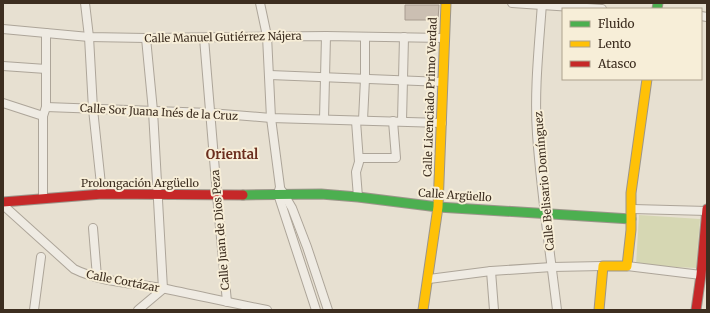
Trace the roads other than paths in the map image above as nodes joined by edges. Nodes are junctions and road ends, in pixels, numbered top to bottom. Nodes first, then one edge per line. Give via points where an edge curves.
1 (85, 3) edge
2 (260, 3) edge
3 (446, 3) edge
4 (512, 3) edge
5 (541, 4) edge
6 (590, 8) edge
7 (3, 29) edge
8 (46, 33) junction
9 (267, 36) junction
10 (326, 36) junction
11 (88, 37) junction
12 (365, 37) junction
13 (404, 37) junction
14 (146, 38) junction
15 (204, 38) junction
16 (444, 38) junction
17 (3, 66) edge
18 (46, 69) junction
19 (270, 75) junction
20 (326, 77) junction
21 (365, 79) junction
22 (403, 80) junction
23 (647, 80) edge
24 (444, 82) junction
25 (3, 103) edge
26 (46, 106) junction
27 (93, 109) junction
28 (153, 111) junction
29 (210, 113) junction
30 (43, 116) junction
31 (271, 118) junction
32 (324, 119) junction
33 (360, 121) junction
34 (393, 121) junction
35 (402, 121) junction
36 (442, 123) junction
37 (359, 158) junction
38 (281, 192) junction
39 (102, 194) junction
40 (158, 194) junction
41 (217, 195) junction
42 (358, 197) junction
43 (44, 198) junction
44 (3, 204) edge
45 (438, 207) junction
46 (632, 208) junction
47 (707, 210) edge
48 (545, 213) junction
49 (631, 219) junction
50 (93, 228) dead end
51 (41, 257) dead end
52 (603, 266) junction
53 (627, 266) junction
54 (552, 267) junction
55 (491, 271) junction
56 (701, 275) junction
57 (97, 277) junction
58 (429, 279) junction
59 (163, 289) junction
60 (227, 302) junction
61 (34, 310) edge
62 (138, 310) edge
63 (267, 310) edge
64 (316, 310) edge
65 (328, 310) edge
66 (423, 310) edge
67 (494, 310) edge
68 (557, 310) edge
69 (599, 310) edge
70 (696, 310) edge

1 - 11 street
2 - 9 street
3 - 16 street, Calle Licenciado Primo Verdad
4 - 5 street
5 - 6 street
5 - 48 street, Calle Belisario Domínguez via 536,76 537,134
7 - 8 street, Calle Manuel Gutiérrez Nájera
8 - 11 street, Calle Manuel Gutiérrez Nájera
8 - 18 street
9 - 10 street, Calle Manuel Gutiérrez Nájera
9 - 15 street, Calle Manuel Gutiérrez Nájera
9 - 19 street
10 - 12 street, Calle Manuel Gutiérrez Nájera
10 - 20 street
11 - 14 street, Calle Manuel Gutiérrez Nájera
11 - 27 street
12 - 13 street, Calle Manuel Gutiérrez Nájera
12 - 21 street
13 - 16 street, Calle Manuel Gutiérrez Nájera
13 - 22 street
14 - 15 street, Calle Manuel Gutiérrez Nájera
14 - 28 street
15 - 29 street, Calle Juan de Dios Peza
16 - 24 street, Calle Licenciado Primo Verdad
17 - 18 street
18 - 26 street
19 - 20 street
19 - 31 street
20 - 21 street
20 - 32 street
21 - 22 street
21 - 33 street
22 - 24 street
22 - 35 street
23 - 46 street
24 - 36 street, Calle Licenciado Primo Verdad
25 - 30 street
26 - 27 street, Calle Sor Juana Inés de la Cruz
26 - 30 street
27 - 28 street, Calle Sor Juana Inés de la Cruz
27 - 39 street
28 - 29 street, Calle Sor Juana Inés de la Cruz
28 - 40 street
29 - 31 street, Calle Sor Juana Inés de la Cruz
29 - 41 street, Calle Juan de Dios Peza
30 - 43 street
31 - 32 street, Calle Sor Juana Inés de la Cruz
31 - 38 street
32 - 33 street, Calle Sor Juana Inés de la Cruz
33 - 34 street, Calle Sor Juana Inés de la Cruz
33 - 37 street
34 - 35 street, Calle Sor Juana Inés de la Cruz
34 - 37 street via 396,158
35 - 36 street, Calle Sor Juana Inés de la Cruz
36 - 45 street, Calle Licenciado Primo Verdad
37 - 42 street via 356,172
38 - 41 street, Prolongación Argüello
38 - 42 street, Calle Argüello
38 - 64 street
38 - 65 street via 307,247
39 - 40 street, Prolongación Argüello
39 - 43 street, Prolongación Argüello
40 - 41 street, Prolongación Argüello
40 - 59 street
41 - 60 street, Calle Juan de Dios Peza
42 - 45 street, Calle Argüello
43 - 44 street, Prolongación Argüello
44 - 57 street, Calle Cortázar via 74,269
45 - 48 street, Calle Argüello
45 - 58 street, Calle Licenciado Primo Verdad
46 - 47 street
46 - 49 street
47 - 56 street
48 - 49 street, Calle Argüello
48 - 54 street, Calle Belisario Domínguez
49 - 53 street
50 - 57 street
51 - 61 street
52 - 53 street
52 - 54 street
52 - 69 street
53 - 56 street
54 - 55 street
54 - 68 street, Calle Belisario Domínguez
55 - 58 street
55 - 67 street
56 - 70 street
57 - 59 street, Calle Cortázar
58 - 66 street, Calle Licenciado Primo Verdad
59 - 60 street, Calle Cortázar
59 - 62 street
60 - 63 street, Calle Cortázar

